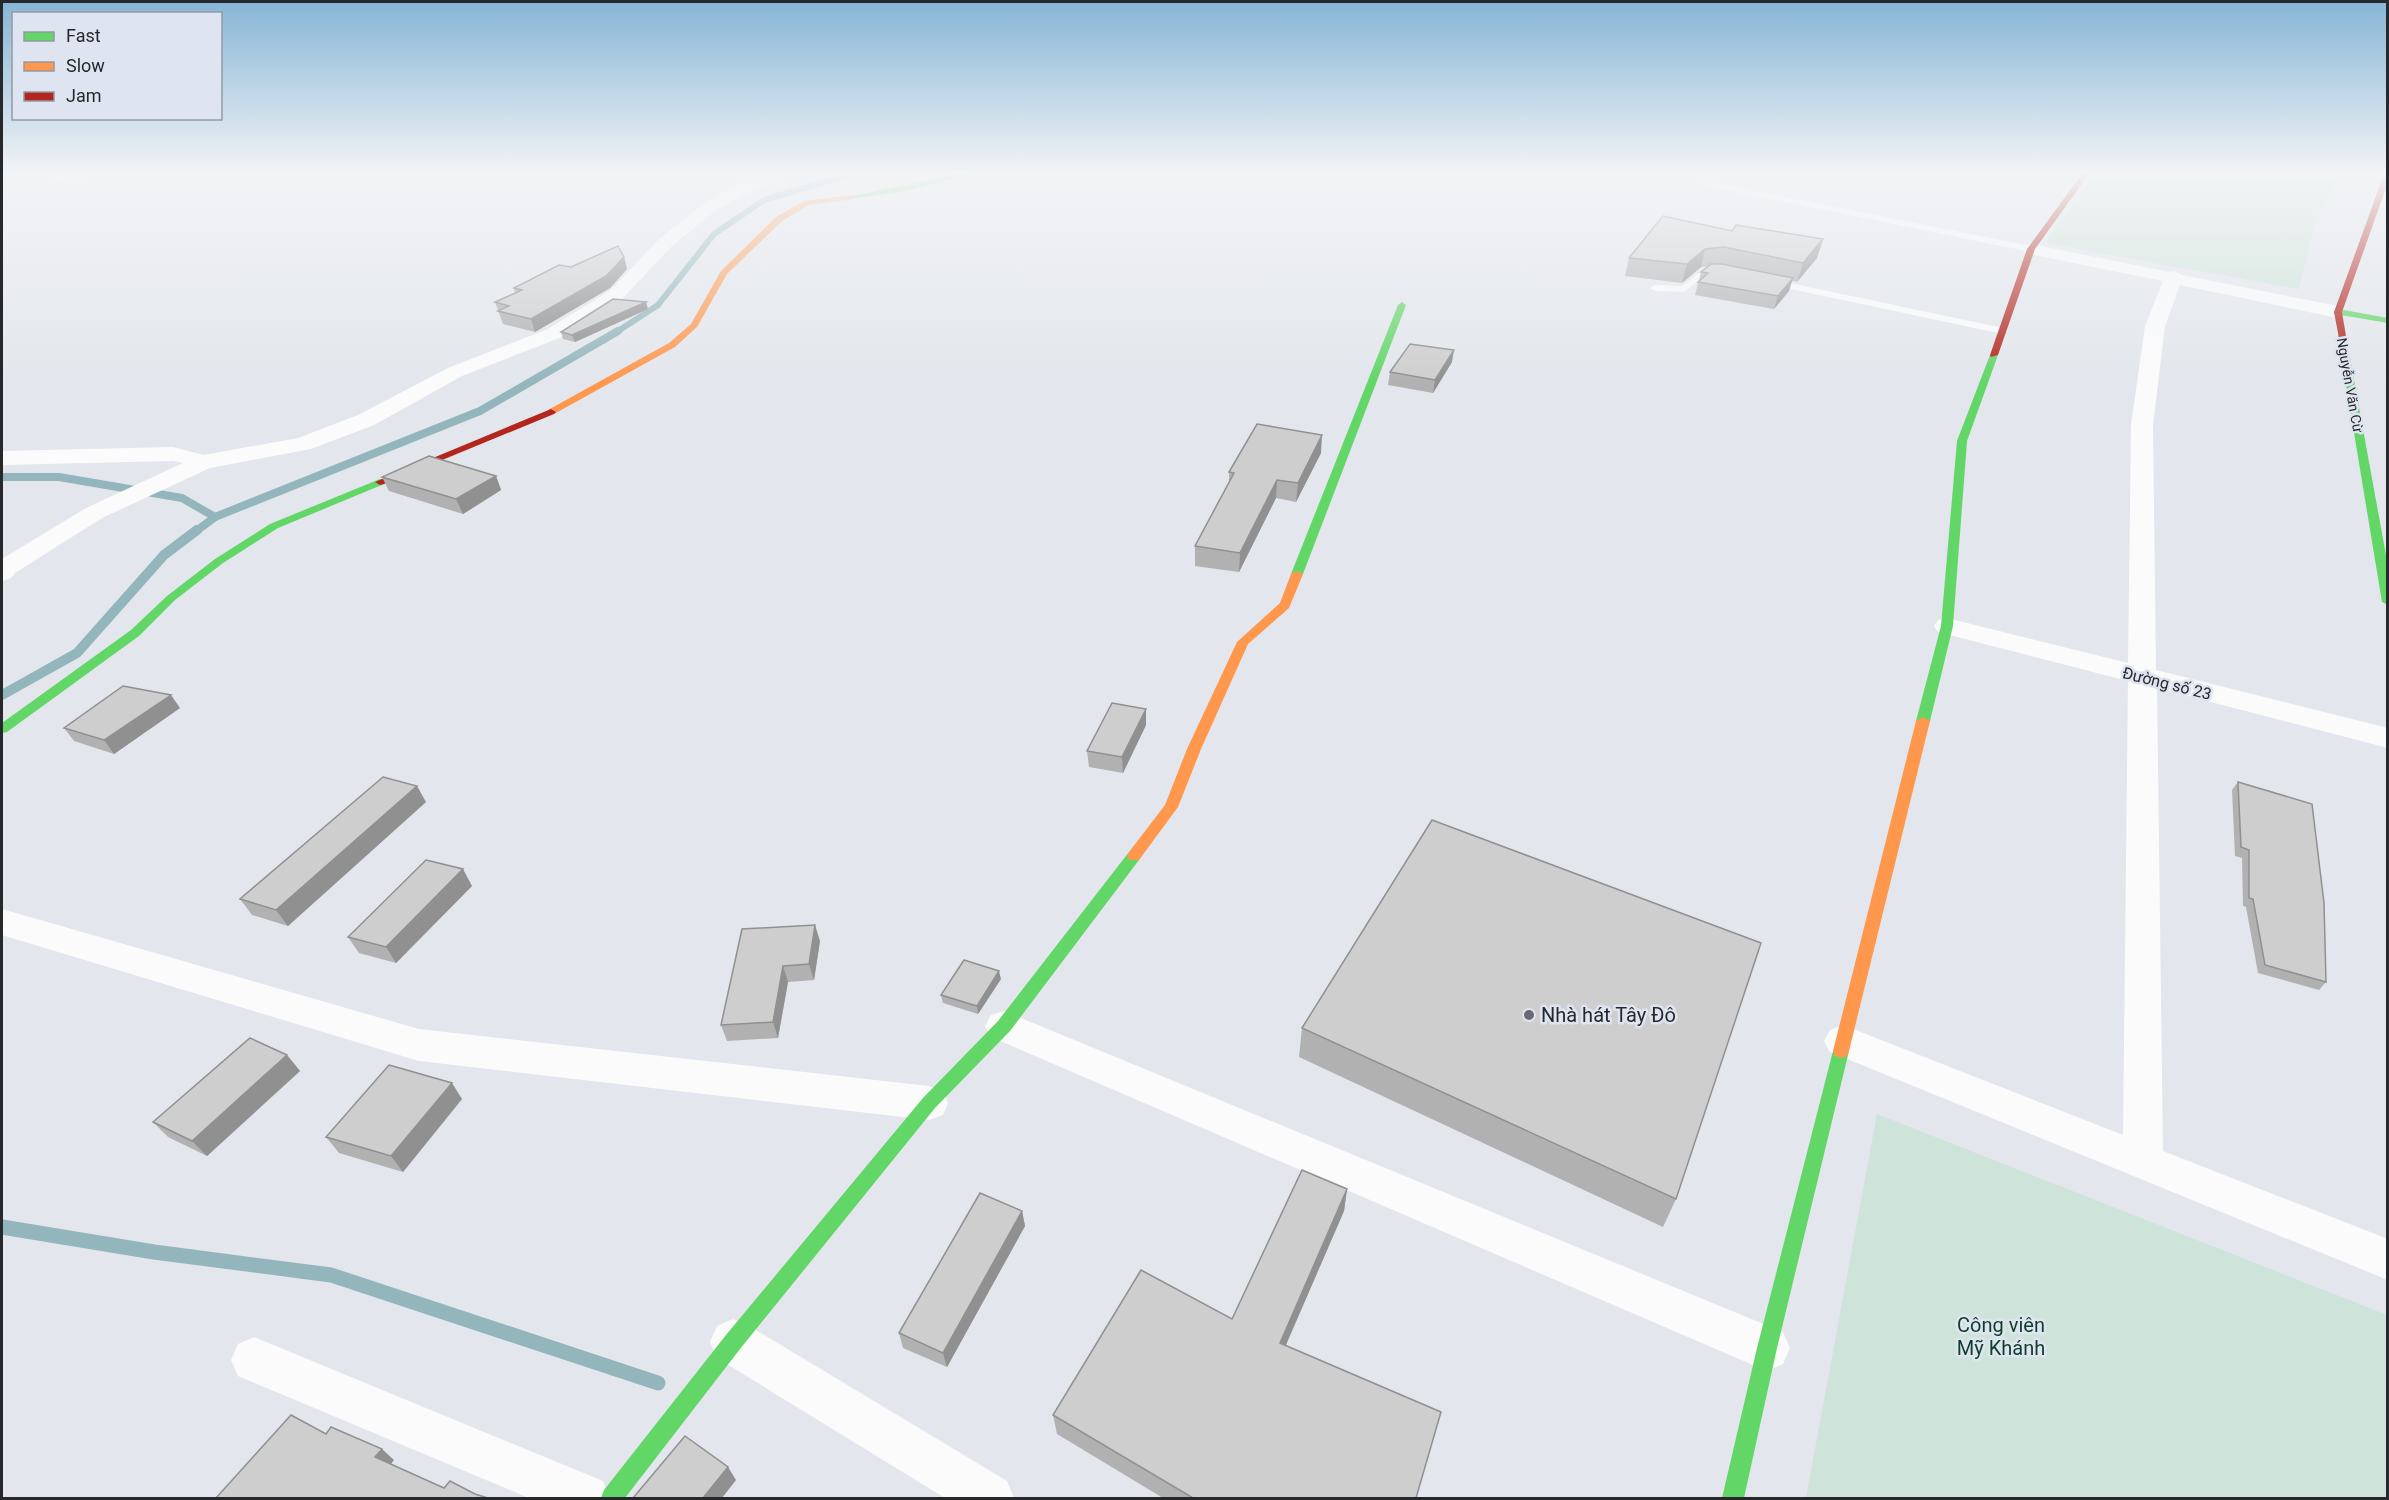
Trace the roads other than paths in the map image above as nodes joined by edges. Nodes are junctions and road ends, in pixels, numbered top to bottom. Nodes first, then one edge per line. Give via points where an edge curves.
1 (664, 244) edge
2 (754, 244) edge
3 (2006, 244) edge
4 (2035, 244) edge
5 (2364, 244) edge
6 (2031, 249) junction
7 (1730, 273) edge
8 (2174, 276) junction
9 (1764, 280) edge
10 (1655, 288) edge
11 (1402, 304) dead end
12 (2338, 312) junction
13 (2388, 321) edge
14 (2003, 331) junction
15 (2, 458) edge
16 (204, 462) junction
17 (2, 573) edge
18 (2388, 602) edge
19 (1947, 626) junction
20 (2141, 677) junction
21 (2, 729) edge
22 (2388, 738) edge
23 (2, 922) edge
24 (1004, 1026) junction
25 (1843, 1041) junction
26 (929, 1103) junction
27 (2143, 1162) junction
28 (2388, 1260) edge
29 (733, 1341) junction
30 (1767, 1348) junction
31 (254, 1360) dead end
32 (586, 1498) edge
33 (612, 1498) edge
34 (990, 1498) edge
35 (1734, 1498) edge

1 - 16 street via 617,294 555,333 455,372 366,420 303,444
2 - 21 street via 724,273 707,307 672,345 558,409 274,526 219,561 171,598 135,633
3 - 6 lane
4 - 6 street
5 - 12 street, Nguyễn Văn Cừ
6 - 8 street
6 - 14 street
7 - 10 lane via 1705,272 1684,289
8 - 12 street
8 - 20 street via 2155,326 2142,425
9 - 14 lane
11 - 24 street via 1285,605 1243,642 1171,807
12 - 13 street
12 - 18 street, Nguyễn Văn Cừ
14 - 19 street via 1962,441
15 - 16 street via 173,454
16 - 17 street via 94,513
19 - 20 street, Đường số 23
19 - 25 street
20 - 22 street, Đường số 23
20 - 27 street
23 - 26 street via 419,1045
24 - 26 street
24 - 30 street
25 - 27 street
25 - 30 street
26 - 29 street
27 - 28 street
29 - 33 street
29 - 34 street
30 - 35 street
31 - 32 street

